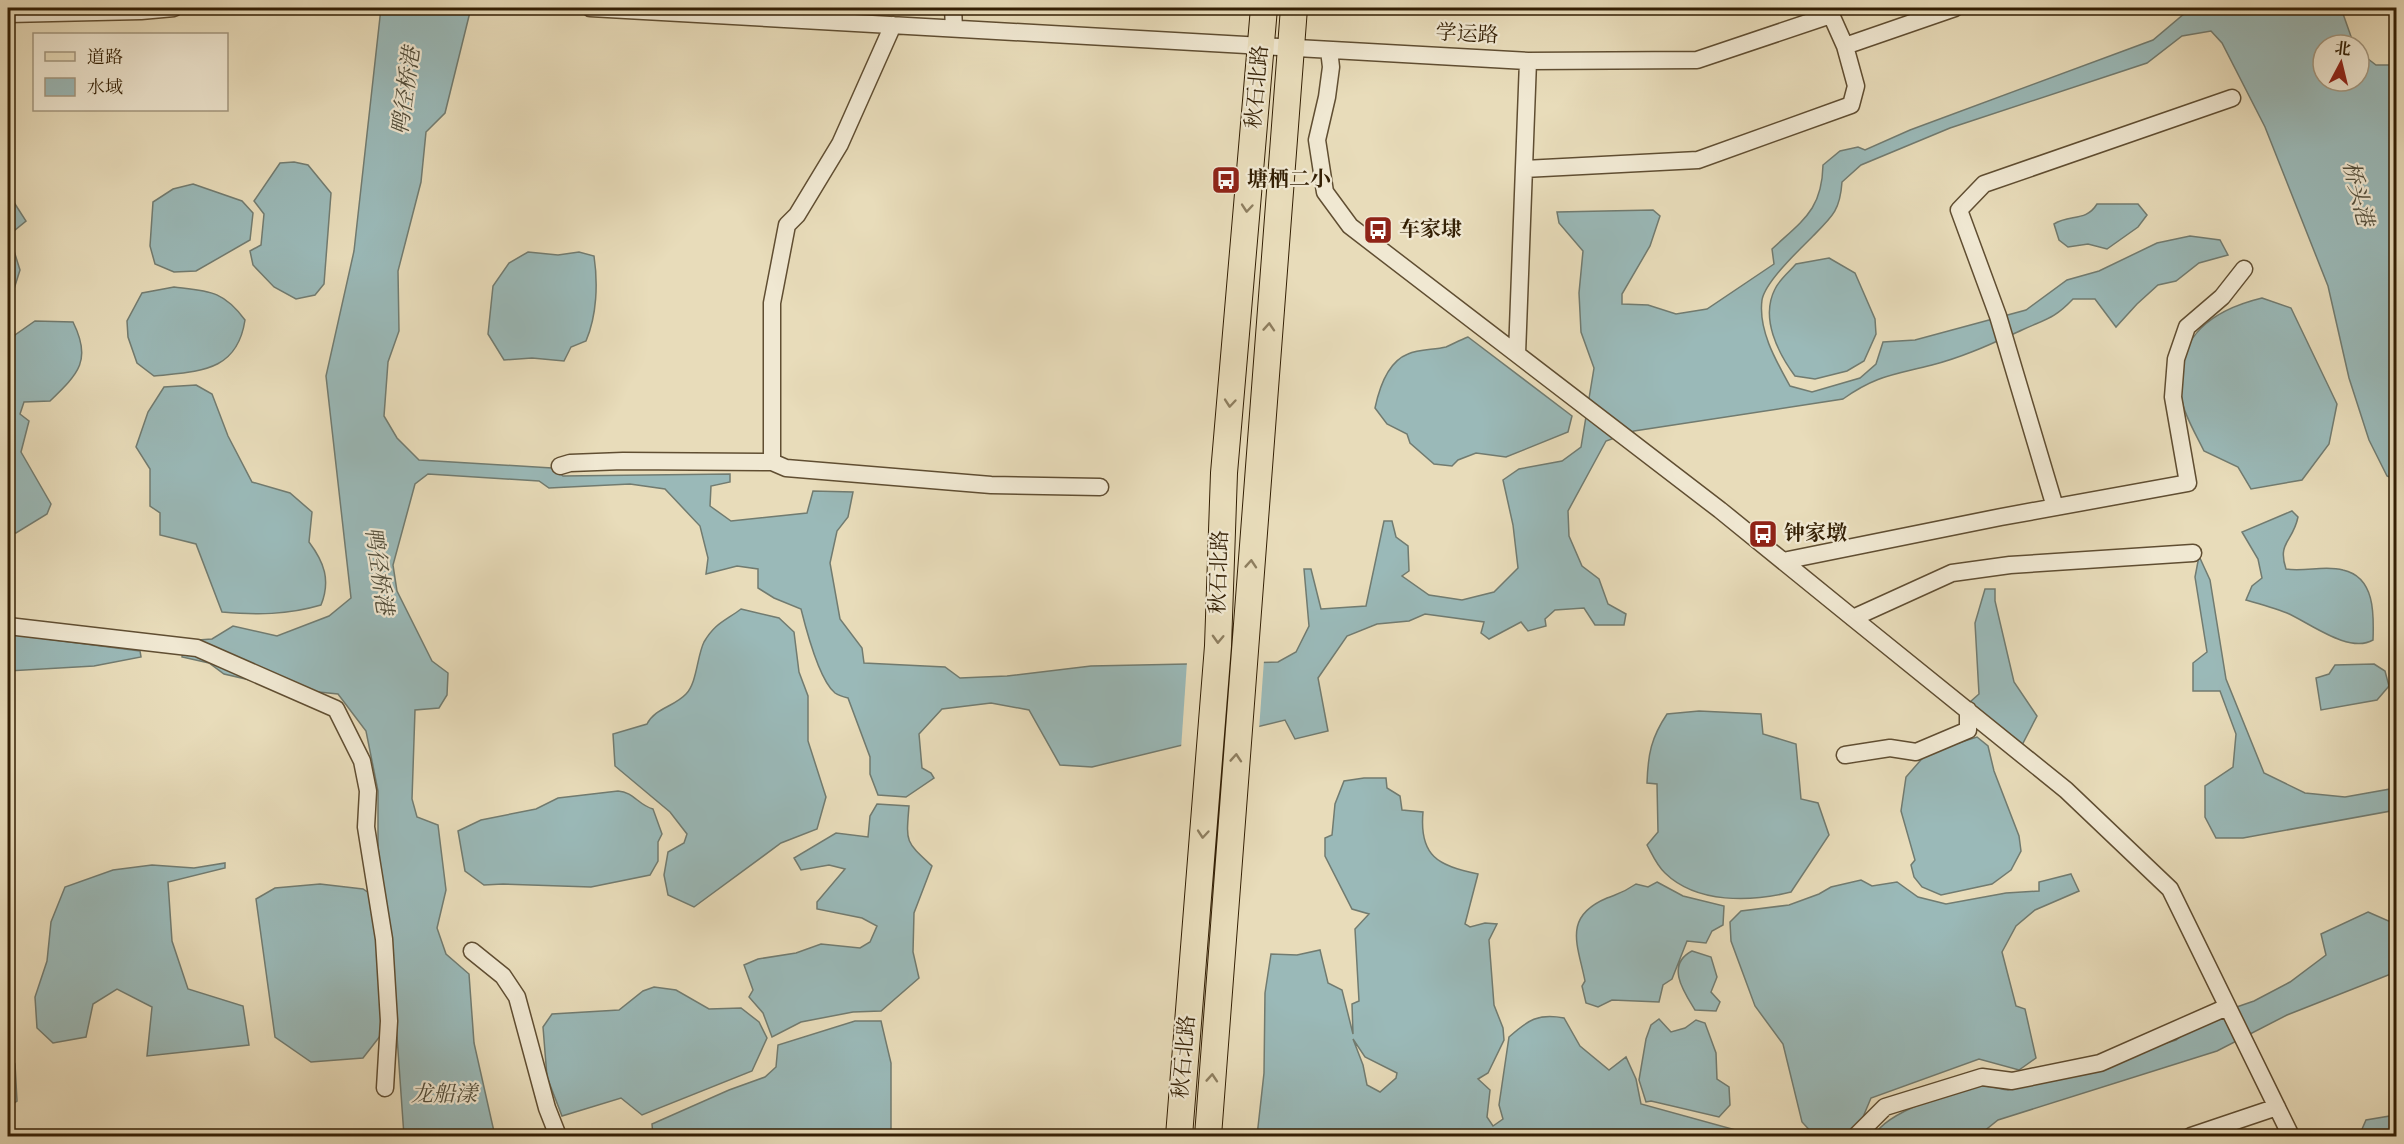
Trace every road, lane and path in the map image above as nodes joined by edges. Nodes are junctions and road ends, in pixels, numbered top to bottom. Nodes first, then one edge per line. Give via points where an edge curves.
1 (174, 8) edge
2 (590, 8) edge
3 (953, 8) edge
4 (1264, 8) edge
5 (1294, 8) edge
6 (1955, 8) edge
7 (1830, 11) edge
8 (8, 14) edge
9 (893, 25) junction
10 (954, 28) junction
11 (1262, 45) junction
12 (1845, 46) junction
13 (1291, 49) junction
14 (1329, 50) junction
15 (1528, 61) junction
16 (2232, 98) dead end
17 (1524, 169) junction
18 (2244, 269) dead end
19 (1517, 354) junction
20 (772, 462) junction
21 (560, 466) dead end
22 (1100, 487) dead end
23 (2055, 507) junction
24 (2193, 553) dead end
25 (1783, 561) junction
26 (1853, 618) junction
27 (8, 626) edge
28 (1968, 710) junction
29 (1845, 755) dead end
30 (472, 951) dead end
31 (2227, 1007) junction
32 (385, 1088) dead end
33 (2277, 1107) junction
34 (558, 1137) edge
35 (1179, 1137) edge
36 (1208, 1137) edge
37 (1856, 1137) edge
38 (2191, 1137) edge
39 (2291, 1137) edge

1 - 8 street
2 - 9 street, 学运路
3 - 10 street
4 - 11 main road, 秋石北路
5 - 13 main road, 秋石北路
6 - 12 street
7 - 12 street
7 - 15 street, 学运路 via 1698,60
9 - 10 street, 学运路
9 - 20 street via 840,144 787,225 772,303
10 - 11 street, 学运路
11 - 13 street, 学运路
11 -> 35 main road, 秋石北路 via 1224,473 1218,646
12 - 17 street via 1856,87 1851,105 1698,160
13 - 14 street, 学运路
36 -> 13 main road, 秋石北路
14 - 15 street, 学运路
14 - 19 street via 1331,67 1317,140 1325,192 1350,226
15 - 17 street
16 - 23 street via 1984,184 1959,210 1998,316
17 - 19 street
18 - 23 street via 2222,297 2187,327 2176,359 2173,397 2188,483
19 - 25 street
20 - 21 street via 623,461
20 - 22 street via 786,468 992,484
23 - 25 street
24 - 26 street via 2010,565 1952,573
25 - 26 street
26 - 28 street
27 - 32 street via 197,648 336,709 362,761 368,791 366,827 385,950 389,1021
28 - 29 street via 1968,730 1916,752 1890,748
28 - 31 street via 2066,790 2170,889
30 - 34 street via 503,976 517,997
31 - 33 street
31 - 37 street via 2100,1063 2012,1081 1982,1077 1885,1107
33 - 38 street
33 - 39 street

